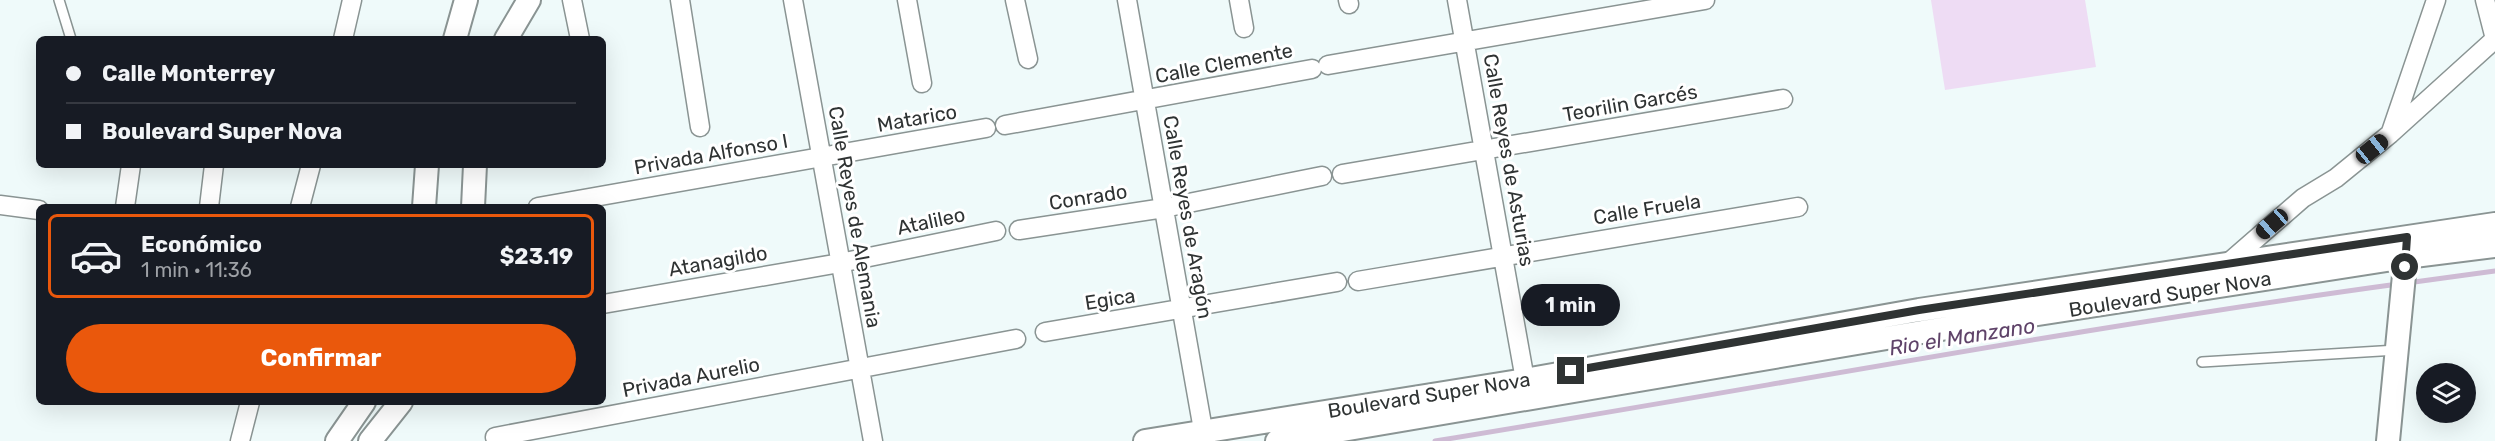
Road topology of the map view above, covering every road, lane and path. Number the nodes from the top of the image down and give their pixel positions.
1 (59, 0) edge
2 (352, 0) edge
3 (466, 0) edge
4 (529, 0) edge
5 (572, 0) edge
6 (680, 0) edge
7 (793, 0) edge
8 (907, 0) edge
9 (1015, 0) edge
10 (1127, 0) edge
11 (1239, 0) edge
12 (1457, 0) edge
13 (1705, 0) edge
14 (2436, 0) edge
15 (2485, 0) edge
16 (1244, 28) dead end
17 (70, 36) edge
18 (344, 36) edge
19 (456, 36) edge
20 (508, 36) edge
21 (579, 36) edge
22 (2495, 39) edge
23 (1465, 43) junction
24 (1028, 59) dead end
25 (922, 83) dead end
26 (1783, 99) dead end
27 (1145, 101) junction
28 (1005, 125) dead end
29 (699, 127) dead end
30 (986, 128) dead end
31 (2390, 134) junction
32 (1484, 151) junction
33 (821, 158) junction
34 (131, 168) edge
35 (214, 168) edge
36 (310, 168) edge
37 (427, 168) edge
38 (475, 168) edge
39 (1342, 174) dead end
40 (1322, 176) dead end
41 (125, 204) edge
42 (209, 204) edge
43 (301, 204) edge
44 (424, 204) edge
45 (473, 204) edge
46 (555, 204) edge
47 (0, 205) edge
48 (1798, 207) dead end
49 (1164, 208) junction
50 (36, 210) edge
51 (2495, 224) edge
52 (1019, 230) dead end
53 (996, 231) dead end
54 (2495, 246) edge
55 (2406, 254) junction
56 (1503, 255) junction
57 (840, 263) junction
58 (2227, 264) junction
59 (1358, 281) dead end
60 (1337, 282) dead end
61 (606, 303) edge
62 (1182, 310) junction
63 (1045, 332) dead end
64 (1016, 339) dead end
65 (2397, 350) junction
66 (2202, 362) dead end
67 (860, 368) junction
68 (1527, 389) junction
69 (248, 405) edge
70 (362, 405) edge
71 (399, 405) edge
72 (1204, 436) edge
73 (495, 437) dead end
74 (240, 441) edge
75 (337, 441) edge
76 (370, 441) edge
77 (873, 441) edge
78 (1145, 441) edge
79 (1277, 441) edge
80 (2388, 441) edge

1 - 17 lane
2 - 18 street
3 - 19 street
4 - 20 street
5 - 21 street
6 - 29 street
7 - 33 street, Calle Reyes de Alemania
8 - 25 street
9 - 24 street
10 - 27 street, Calle Reyes de Aragón
11 - 16 street
12 - 23 street, Calle Reyes de Asturias
13 - 23 street, Calle Clemente
14 - 31 street
15 - 22 street
22 - 31 street
23 - 27 street, Calle Clemente
23 - 32 street, Calle Reyes de Asturias
26 - 32 street, Teorilin Garcés
27 - 28 street, Calle Clemente
27 - 49 street, Calle Reyes de Aragón
30 - 33 street, Matarico
31 - 58 street
32 - 39 street, Teorilin Garcés
32 - 56 street, Calle Reyes de Asturias
33 - 46 street, Privada Alfonso I
33 - 57 street, Calle Reyes de Alemania
34 - 41 street
35 - 42 street
36 - 43 street
37 - 44 street
38 - 45 street
40 - 49 street, Conrado
47 - 50 street
48 - 56 street, Calle Fruela
49 - 52 street, Conrado
49 - 62 street, Calle Reyes de Aragón
51 - 55 street, Boulevard Super Nova
53 - 57 street, Atalileo
54 - 55 street, Boulevard Super Nova
55 - 58 street, Boulevard Super Nova
55 - 65 street
55 - 68 street, Boulevard Super Nova
56 - 59 street, Calle Fruela
56 - 68 street, Calle Reyes de Asturias
57 - 61 street, Atanagildo
57 - 67 street, Calle Reyes de Alemania
58 - 68 street, Boulevard Super Nova
60 - 62 street, Egica
62 - 63 street, Egica
62 - 72 street, Calle Reyes de Aragón
64 - 67 street, Privada Aurelio
65 - 66 lane
65 - 80 street
67 - 73 street, Privada Aurelio
67 - 77 street, Calle Reyes de Alemania
68 - 72 street, Boulevard Super Nova
68 - 79 street, Boulevard Super Nova
69 - 74 street
70 - 75 street
71 - 76 street
72 - 78 street, Boulevard Super Nova

